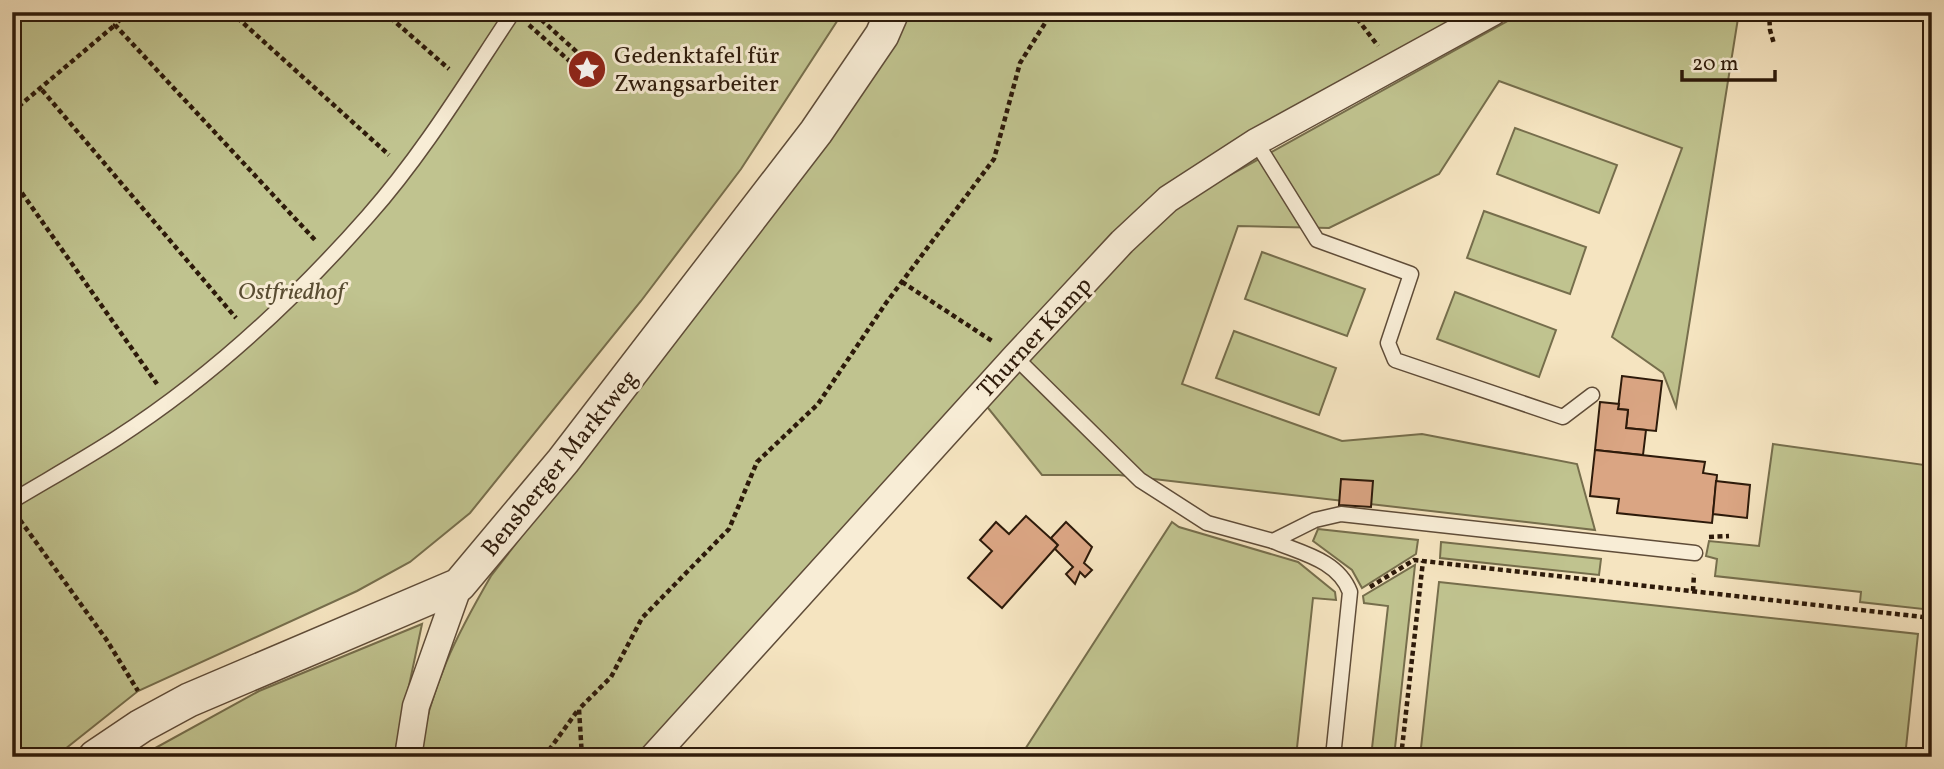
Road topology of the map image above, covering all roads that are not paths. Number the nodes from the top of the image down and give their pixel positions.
1 (892, 12) edge
2 (1493, 12) edge
3 (518, 17) edge
4 (1256, 142) junction
5 (1015, 357) junction
6 (1592, 395) dead end
7 (12, 501) edge
8 (1273, 541) junction
9 (1695, 553) dead end
10 (459, 585) junction
11 (95, 757) edge
12 (408, 757) edge
13 (653, 757) edge
14 (1333, 757) edge

1 - 10 street, Bensberger Marktweg
2 - 4 street, Thurner Kamp
3 - 7 lane
4 - 5 street, Thurner Kamp
4 - 6 lane
5 - 8 lane
5 - 13 street, Thurner Kamp
8 - 9 lane
8 - 14 lane
10 - 11 street, Bensberger Marktweg
10 - 12 street

